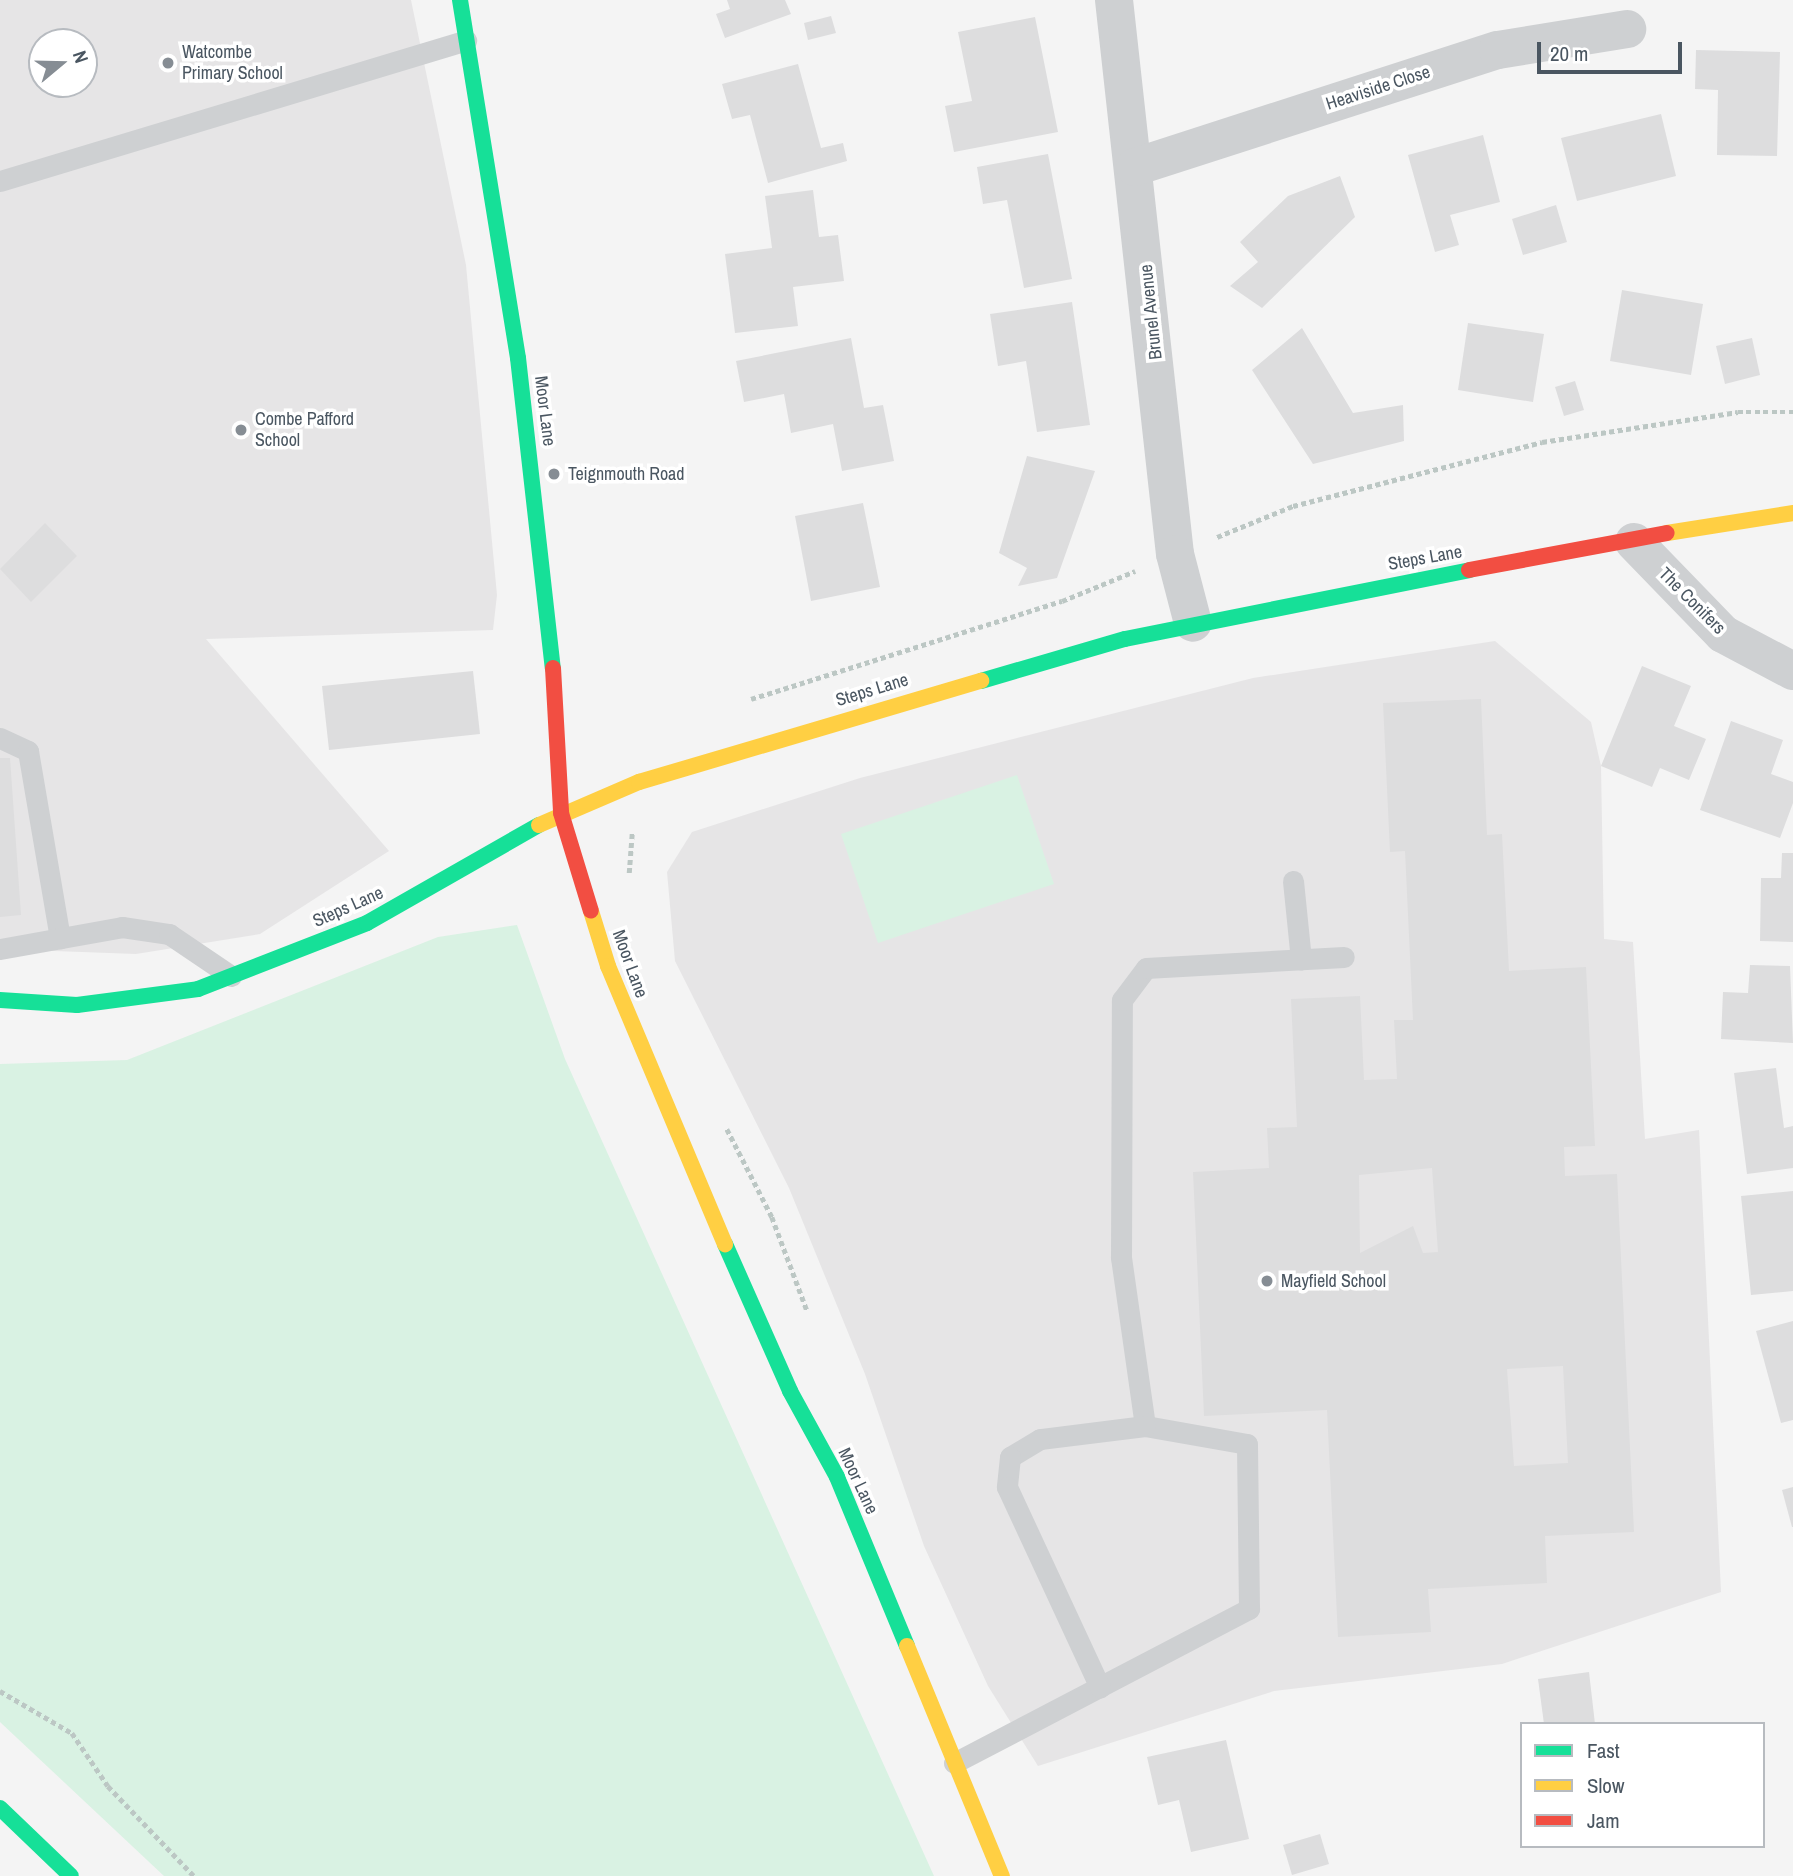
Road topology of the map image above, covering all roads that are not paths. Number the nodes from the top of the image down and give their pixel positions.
1 (460, 0) edge
2 (1114, 0) edge
3 (1627, 29) dead end
4 (466, 40) junction
5 (1135, 167) junction
6 (0, 181) edge
7 (1793, 513) edge
8 (1634, 542) junction
9 (1193, 623) junction
10 (1793, 671) edge
11 (0, 738) edge
12 (561, 813) junction
13 (1293, 881) dead end
14 (60, 938) junction
15 (0, 949) edge
16 (1345, 957) dead end
17 (1301, 960) junction
18 (231, 976) junction
19 (0, 1000) edge
20 (1145, 1426) junction
21 (1100, 1687) junction
22 (954, 1763) junction
23 (0, 1808) edge
24 (71, 1876) edge
25 (1002, 1876) edge

1 - 4 street, Moor Lane
2 - 5 street, Brunel Avenue
3 - 5 street, Heaviside Close
4 - 6 lane
4 - 12 street, Moor Lane
5 - 9 street, Brunel Avenue
7 - 8 street, Steps Lane
8 - 9 street, Steps Lane
8 - 10 street, The Conifers
9 - 12 street, Steps Lane
11 - 14 lane
12 - 18 street, Steps Lane
12 - 22 street, Moor Lane
13 - 17 lane
14 - 15 lane
14 - 18 lane
16 - 17 lane
17 - 20 lane
18 - 19 street, Steps Lane
20 - 21 lane
20 - 21 lane
21 - 22 lane
22 - 25 street, Moor Lane
23 - 24 street

